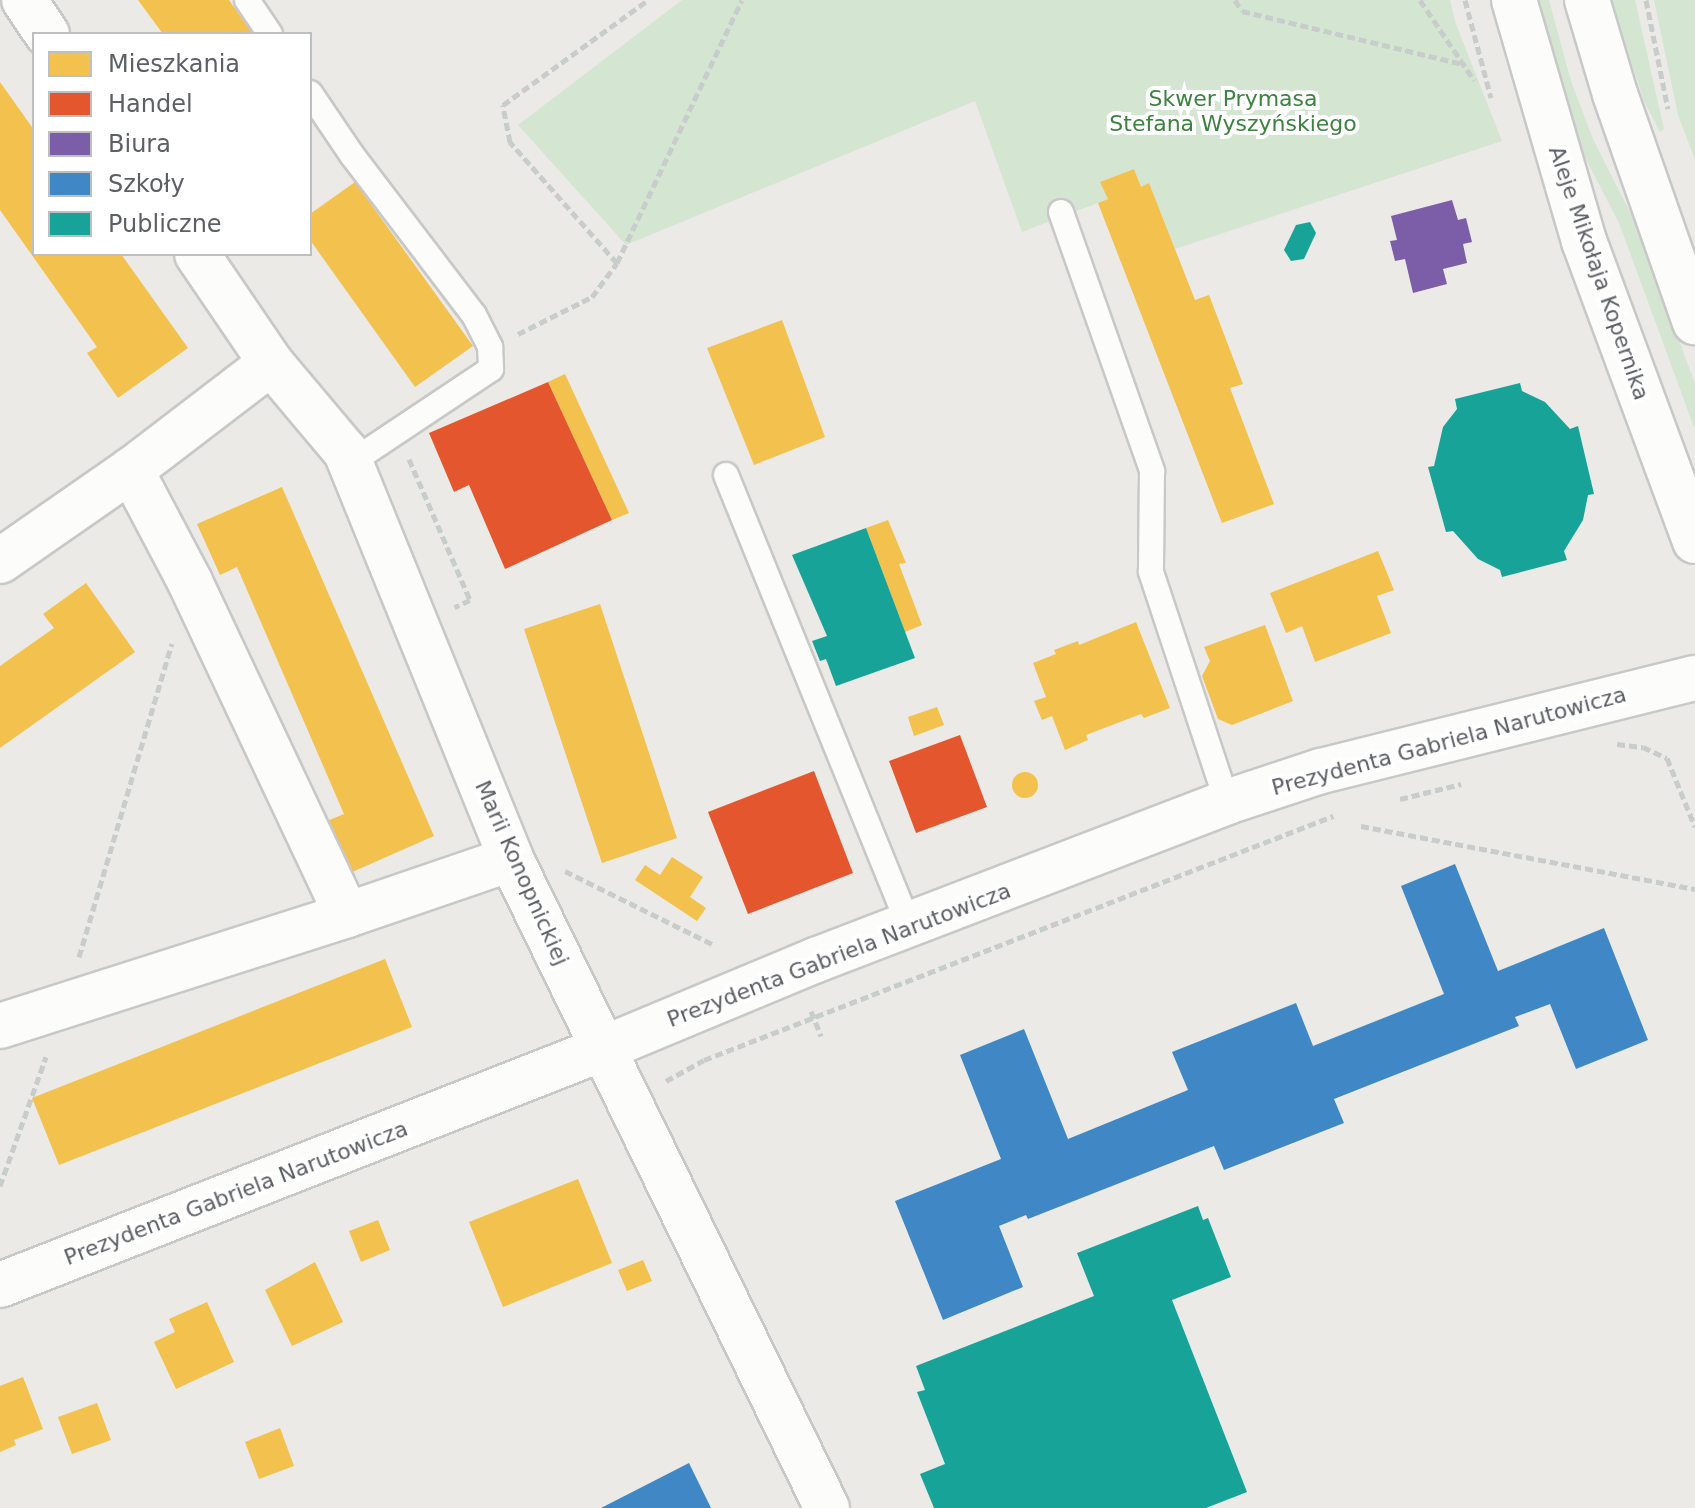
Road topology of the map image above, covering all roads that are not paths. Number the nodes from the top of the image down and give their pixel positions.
1 (24, 0) edge
2 (247, 0) edge
3 (1514, 0) edge
4 (1587, 0) edge
5 (46, 32) edge
6 (269, 32) edge
7 (312, 96) edge
8 (1061, 212) dead end
9 (198, 256) edge
10 (1695, 322) edge
11 (271, 363) junction
12 (350, 463) junction
13 (131, 470) junction
14 (726, 475) dead end
15 (1695, 541) edge
16 (0, 561) edge
17 (1695, 678) edge
18 (1227, 802) junction
19 (511, 859) junction
20 (347, 915) junction
21 (908, 924) junction
22 (0, 1026) edge
23 (602, 1049) junction
24 (0, 1285) edge
25 (827, 1508) edge

1 - 5 street
2 - 6 lane
3 - 15 street, Aleje Mikołaja Kopernika
4 - 10 street
7 - 12 lane
8 - 18 lane
9 - 11 street, Marii Konopnickiej
11 - 12 street, Marii Konopnickiej
11 - 13 street
12 - 19 street, Marii Konopnickiej
13 - 16 street
13 - 20 street
14 - 21 lane
17 - 18 street, Prezydenta Gabriela Narutowicza
18 - 21 street, Prezydenta Gabriela Narutowicza
19 - 20 street
19 - 23 street, Marii Konopnickiej
20 - 22 street
21 - 23 street, Prezydenta Gabriela Narutowicza
23 - 24 street, Prezydenta Gabriela Narutowicza
23 - 25 street, Marii Konopnickiej

